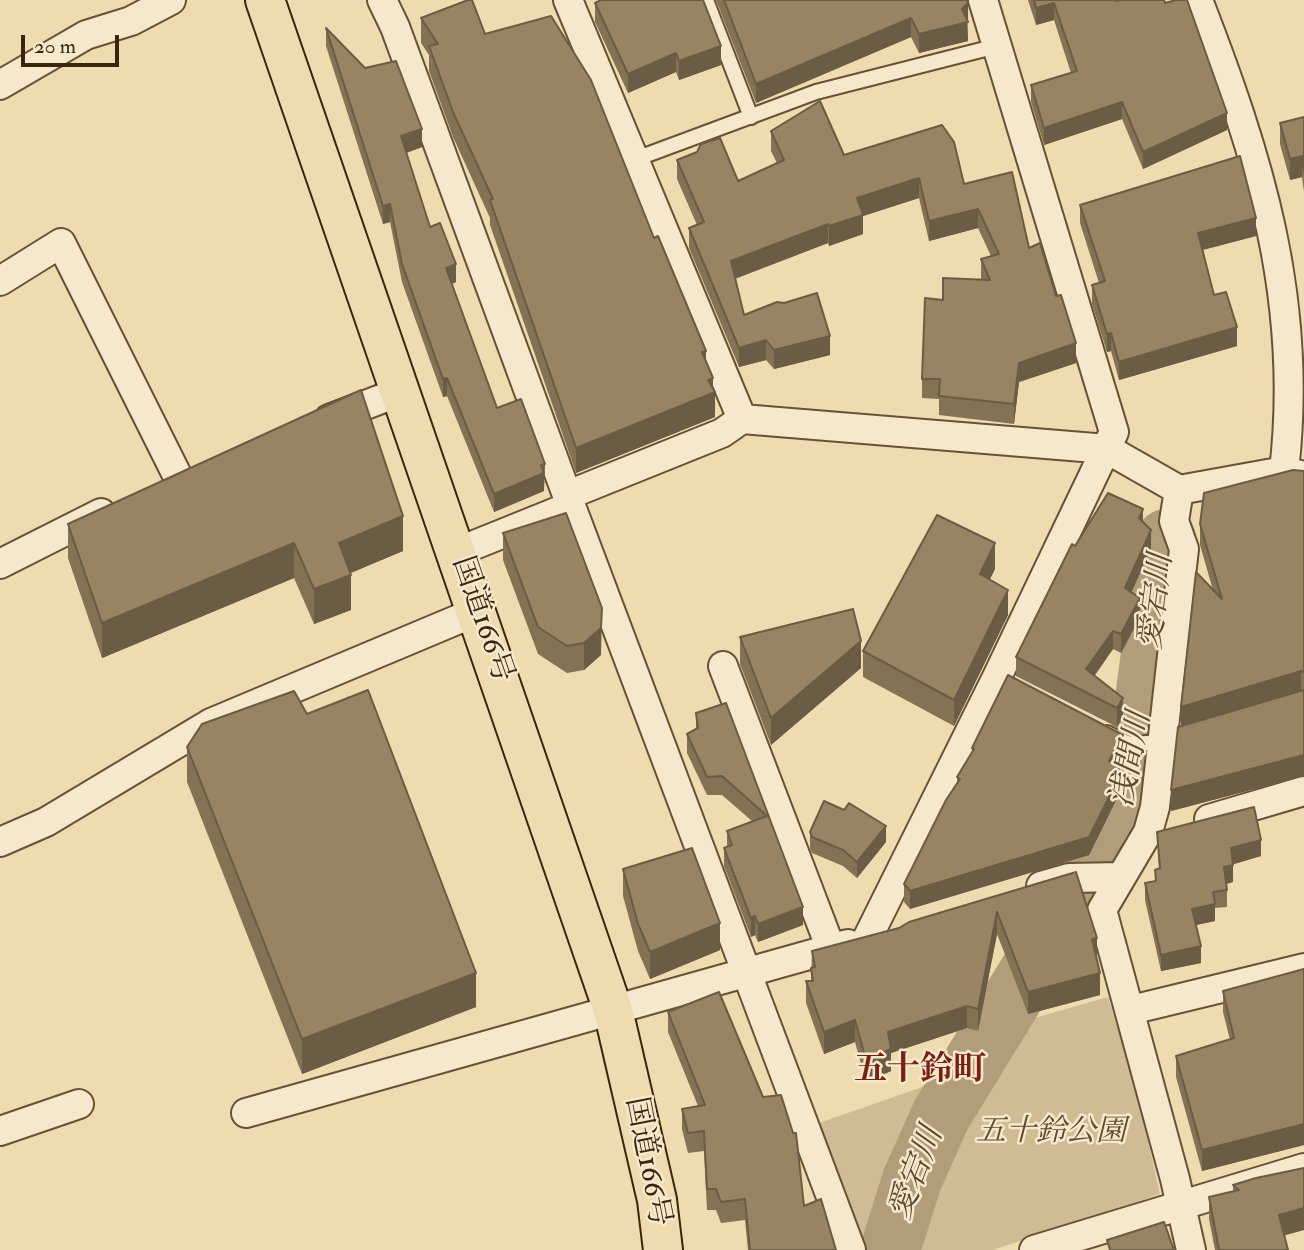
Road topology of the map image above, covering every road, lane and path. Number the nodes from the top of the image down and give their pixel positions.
1 (171, 0) edge
2 (265, 0) edge
3 (382, 0) edge
4 (568, 0) edge
5 (706, 0) edge
6 (983, 0) edge
7 (1198, 0) edge
8 (997, 46) junction
9 (0, 85) edge
10 (751, 117) junction
11 (633, 160) junction
12 (0, 281) edge
13 (402, 391) junction
14 (742, 419) junction
15 (302, 429) edge
16 (1107, 449) junction
17 (1294, 474) edge
18 (1179, 490) junction
19 (570, 501) junction
20 (457, 552) junction
21 (0, 564) edge
22 (478, 611) junction
23 (723, 666) dead end
24 (1093, 725) edge
25 (1164, 742) junction
26 (1304, 791) edge
27 (1170, 828) junction
28 (0, 842) edge
29 (1120, 877) junction
30 (1018, 893) edge
31 (905, 928) edge
32 (867, 939) junction
33 (831, 949) junction
34 (1304, 968) edge
35 (745, 972) junction
36 (613, 1010) junction
37 (1131, 1010) junction
38 (79, 1104) dead end
39 (246, 1113) dead end
40 (0, 1130) edge
41 (1304, 1168) edge
42 (1180, 1204) junction
43 (663, 1250) edge
44 (851, 1250) edge
45 (1034, 1250) edge
46 (1191, 1250) edge

1 - 9 street
2 - 13 highway, 国道166号
3 - 19 street
4 - 11 street
5 - 10 lane
6 - 8 street
7 - 17 street
8 - 10 lane
8 - 16 street
10 - 11 lane
11 - 14 street
12 - 21 street
13 - 15 street
13 - 20 highway, 国道166号
14 - 16 street
14 - 19 street
16 - 18 street
16 - 32 street
17 - 18 street
18 - 25 street
19 - 20 street
19 - 35 street
20 - 22 highway, 国道166号
22 - 28 street
22 - 36 highway, 国道166号
23 - 33 street
24 - 25 lane
25 - 27 street
26 - 27 street
27 - 29 street
29 - 30 street
29 - 37 street
31 - 32 street
32 - 33 street
33 - 35 street
34 - 37 street
35 - 36 street
35 - 44 street
36 - 39 street
36 - 43 highway, 国道166号
37 - 42 street
38 - 40 street
41 - 42 street
42 - 45 street
42 - 46 street

